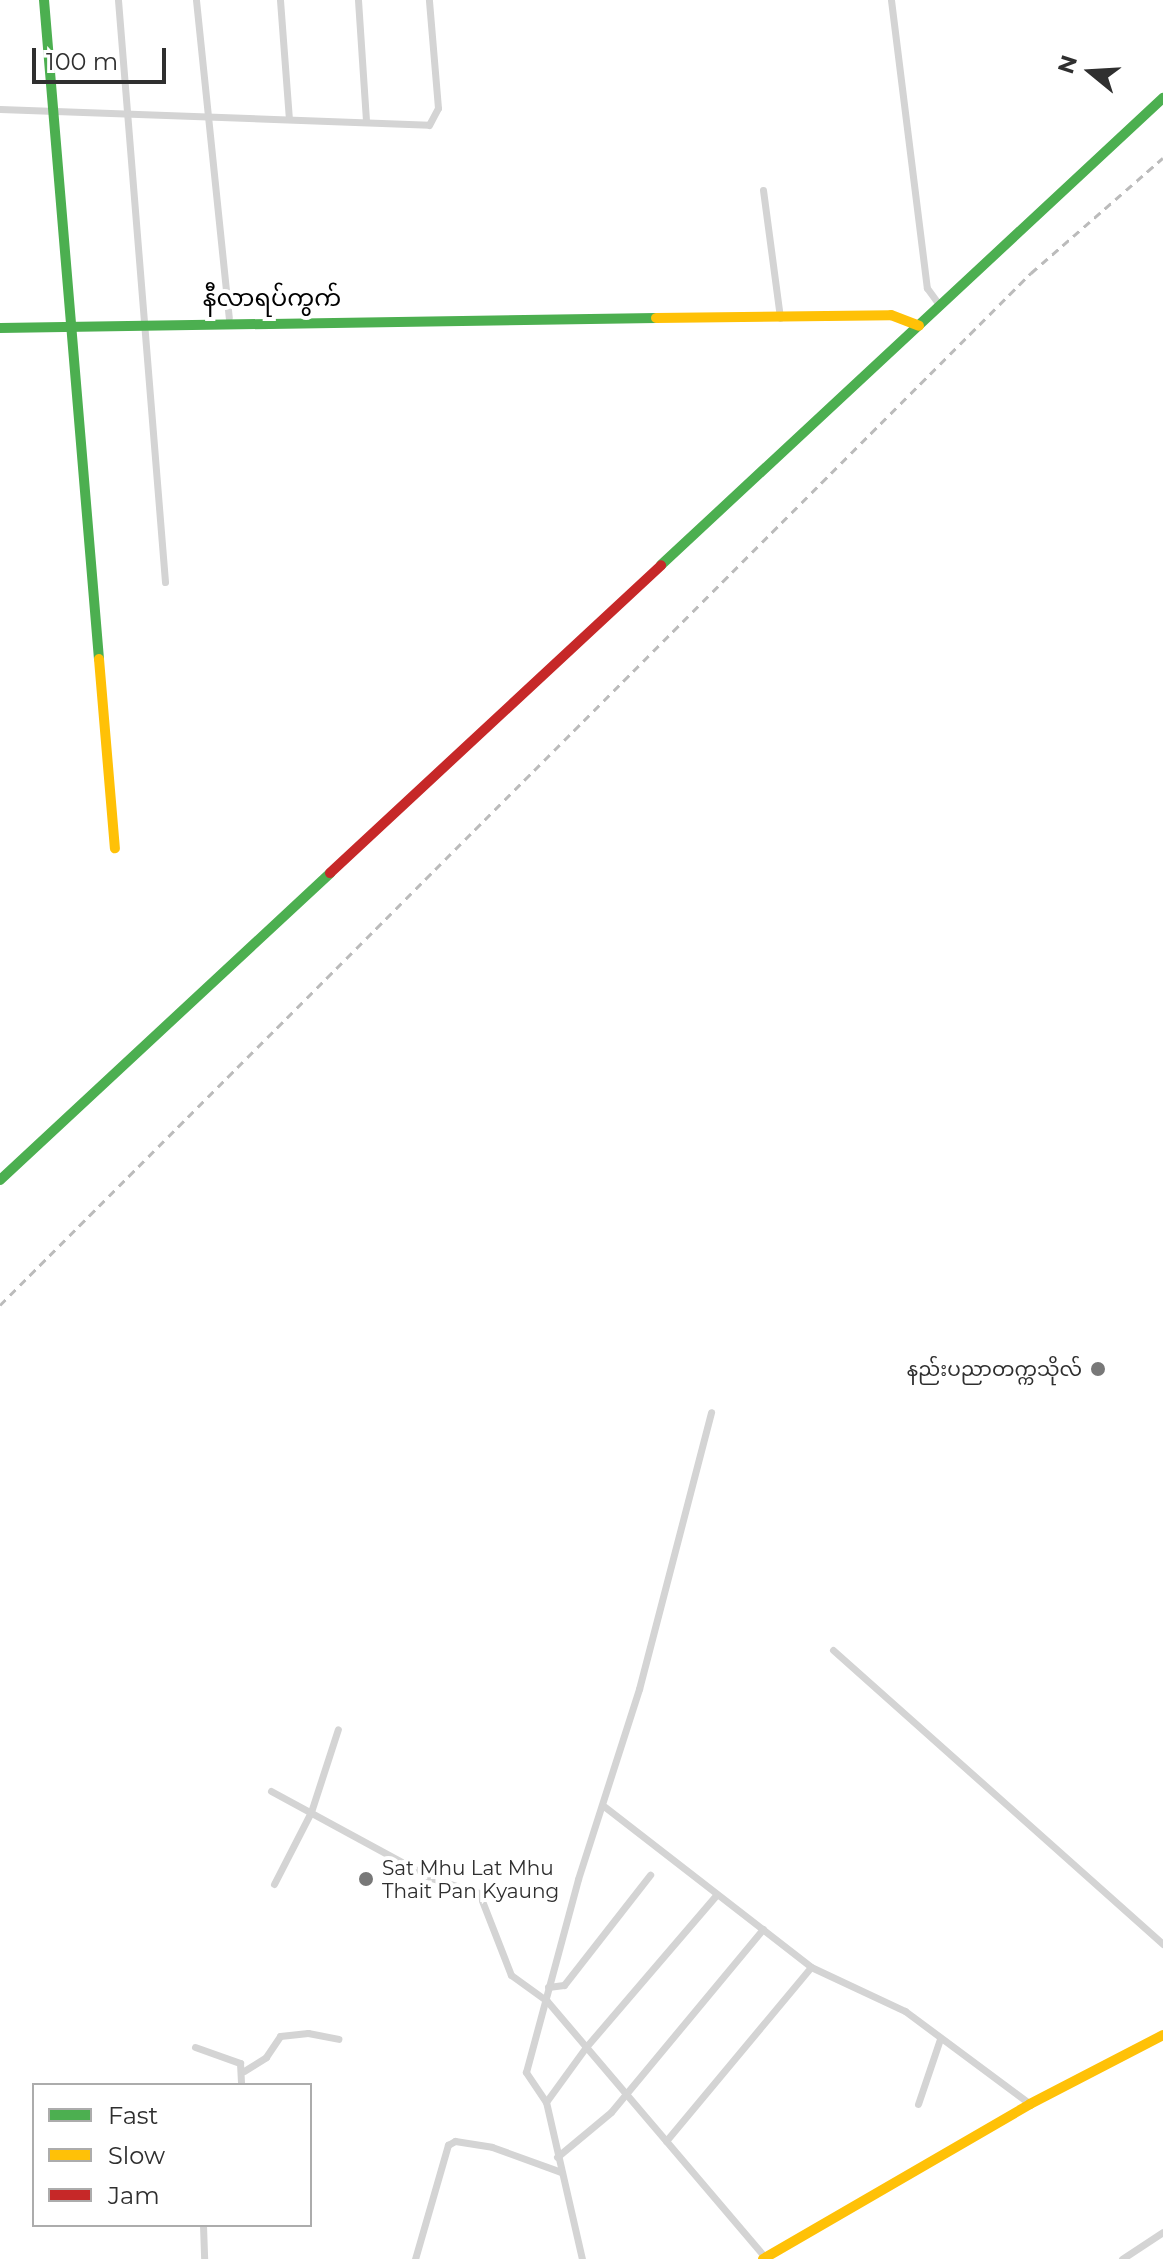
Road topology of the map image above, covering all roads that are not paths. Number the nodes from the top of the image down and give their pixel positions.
1 (44, 0) edge
2 (118, 0) edge
3 (196, 0) edge
4 (280, 0) edge
5 (358, 0) edge
6 (429, 0) edge
7 (891, 0) edge
8 (1163, 98) edge
9 (0, 109) edge
10 (55, 112) junction
11 (126, 115) junction
12 (289, 119) junction
13 (206, 120) junction
14 (366, 122) junction
15 (763, 190) dead end
16 (940, 306) junction
17 (229, 317) dead end
18 (780, 320) junction
19 (919, 326) junction
20 (144, 327) junction
21 (0, 328) edge
22 (73, 328) junction
23 (165, 582) dead end
24 (115, 848) dead end
25 (0, 1180) edge
26 (711, 1412) dead end
27 (833, 1650) dead end
28 (338, 1729) dead end
29 (271, 1791) dead end
30 (605, 1807) junction
31 (311, 1812) junction
32 (650, 1875) dead end
33 (274, 1884) dead end
34 (717, 1894) junction
35 (763, 1929) junction
36 (1163, 1944) edge
37 (811, 1967) junction
38 (548, 1987) junction
39 (547, 2001) junction
40 (1163, 2035) edge
41 (338, 2039) dead end
42 (940, 2039) junction
43 (195, 2047) dead end
44 (586, 2047) junction
45 (244, 2071) junction
46 (241, 2083) edge
47 (626, 2094) junction
48 (546, 2102) junction
49 (918, 2104) dead end
50 (1030, 2104) junction
51 (666, 2141) junction
52 (557, 2157) junction
53 (561, 2172) junction
54 (203, 2227) edge
55 (1163, 2232) edge
56 (764, 2258) edge
57 (204, 2259) edge
58 (415, 2259) edge
59 (582, 2259) edge
60 (1122, 2259) edge

1 - 10 main road
2 - 11 street
3 - 13 street
4 - 12 street
5 - 14 street
6 - 14 street
7 - 16 street
8 - 16 main road
9 - 10 street
10 - 11 street
10 - 22 main road
11 - 13 street
11 - 20 street
12 - 13 street
12 - 14 street
13 - 17 street
15 - 18 street
16 - 19 main road
18 - 19 main road
18 - 20 main road
19 - 25 main road
20 - 22 main road
20 - 23 street
21 - 22 main road
22 - 24 main road
26 - 30 street
27 - 36 street
28 - 31 street
29 - 31 street
30 - 34 street
30 - 38 street
31 - 33 street
31 - 39 street
32 - 38 street
34 - 35 street
34 - 44 street
35 - 37 street
35 - 47 street
37 - 42 street
37 - 51 street
38 - 39 street
39 - 44 street
39 - 48 street
40 - 50 main road
41 - 45 street
42 - 49 street
42 - 50 street
43 - 45 street
44 - 47 street
44 - 48 street
45 - 46 street
47 - 51 street
47 - 52 street
48 - 52 street
50 - 56 main road
51 - 56 street
52 - 53 street
53 - 58 street
53 - 59 street
54 - 57 street
55 - 60 street

